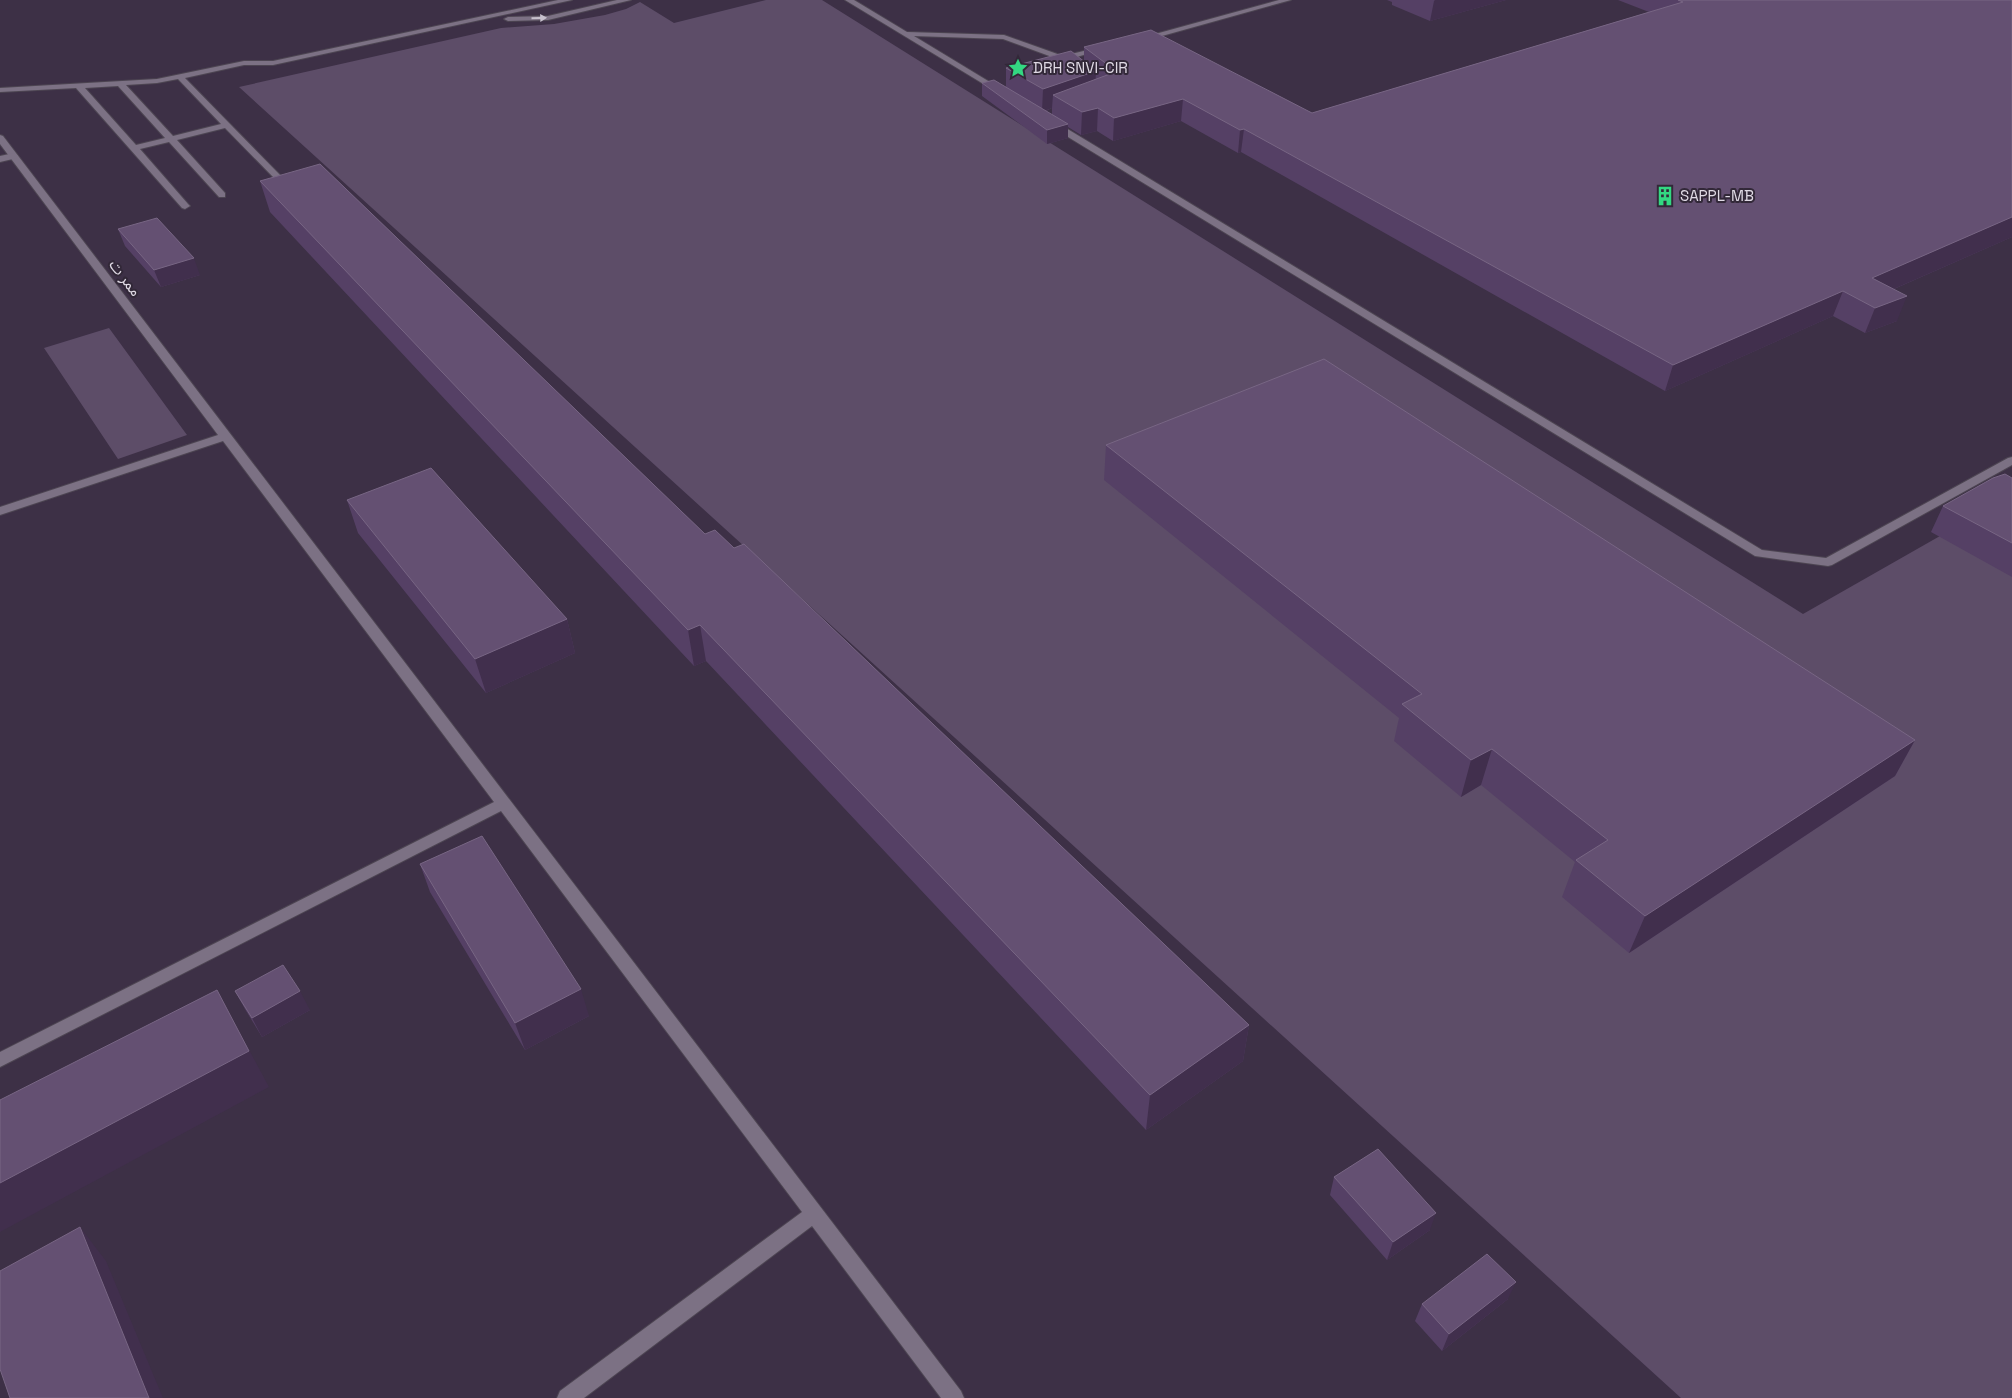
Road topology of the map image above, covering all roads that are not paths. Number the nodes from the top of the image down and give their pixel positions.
1 (568, 0) edge
2 (626, 0) edge
3 (849, 0) edge
4 (1287, 0) edge
5 (472, 20) junction
6 (906, 34) junction
7 (1128, 42) edge
8 (1110, 47) edge
9 (180, 76) junction
10 (120, 83) junction
11 (79, 86) junction
12 (0, 90) edge
13 (1007, 96) edge
14 (1041, 117) edge
15 (227, 125) junction
16 (0, 138) edge
17 (171, 139) junction
18 (134, 148) junction
19 (14, 156) junction
20 (0, 159) edge
21 (277, 176) edge
22 (222, 195) dead end
23 (185, 206) dead end
24 (226, 436) junction
25 (2012, 460) edge
26 (0, 511) edge
27 (504, 803) junction
28 (0, 1060) edge
29 (814, 1214) junction
30 (567, 1398) edge
31 (954, 1398) edge

1 - 5 street
5 -> 2 street
3 - 6 street
4 - 7 street
5 - 9 street
6 - 8 street
6 - 13 street
9 - 10 street
9 - 15 street
10 - 11 street
10 - 17 street
11 - 12 street
11 - 18 street
14 - 25 street
15 - 17 street
15 - 21 street
16 - 19 street, ممر ت
17 - 18 street
17 - 22 street
18 - 23 street
19 - 20 street
19 - 24 street, ممر ت
24 - 26 lane
24 - 27 street, ممر ت
27 - 28 street
27 - 29 street, ممر ت
29 - 30 street
29 - 31 street, ممر ت

